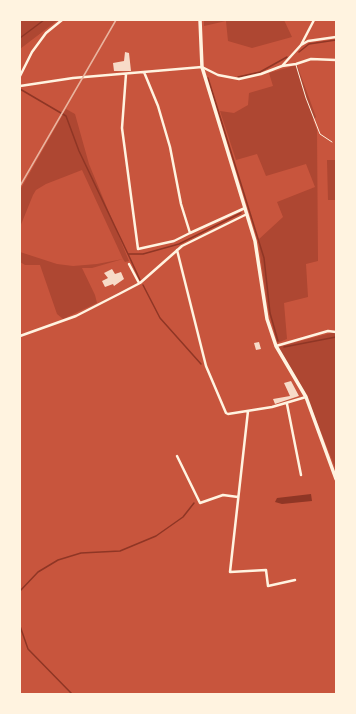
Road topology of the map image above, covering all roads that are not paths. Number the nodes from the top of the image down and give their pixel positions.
1 (62, 20) edge
2 (200, 20) edge
3 (314, 20) edge
4 (336, 37) edge
5 (301, 45) junction
6 (336, 60) edge
7 (296, 64) junction
8 (282, 66) junction
9 (202, 68) junction
10 (144, 72) junction
11 (126, 74) junction
12 (20, 76) edge
13 (20, 86) edge
14 (332, 142) dead end
15 (246, 208) junction
16 (248, 214) junction
17 (190, 233) junction
18 (177, 250) junction
19 (129, 264) dead end
20 (140, 283) junction
21 (336, 332) edge
22 (20, 336) edge
23 (276, 346) junction
24 (306, 397) junction
25 (287, 404) junction
26 (248, 411) junction
27 (177, 456) dead end
28 (301, 475) dead end
29 (336, 479) edge
30 (238, 497) junction
31 (295, 580) dead end

1 - 12 street
2 - 9 main road
3 - 5 street
4 - 5 street
5 - 8 street
6 - 7 street
7 - 8 street
7 - 14 lane
8 - 9 street
9 - 10 street
9 - 15 main road
10 - 11 street
10 - 17 street
11 - 13 street
11 - 17 street
15 - 16 main road
15 - 17 street
16 - 18 street
16 - 23 main road
18 - 20 street
18 - 26 street
19 - 20 street
20 - 22 street
21 - 23 street
23 - 24 main road
24 - 25 street
24 - 29 main road
25 - 26 street
25 - 28 street
26 - 30 street
27 - 30 street
30 - 31 street

